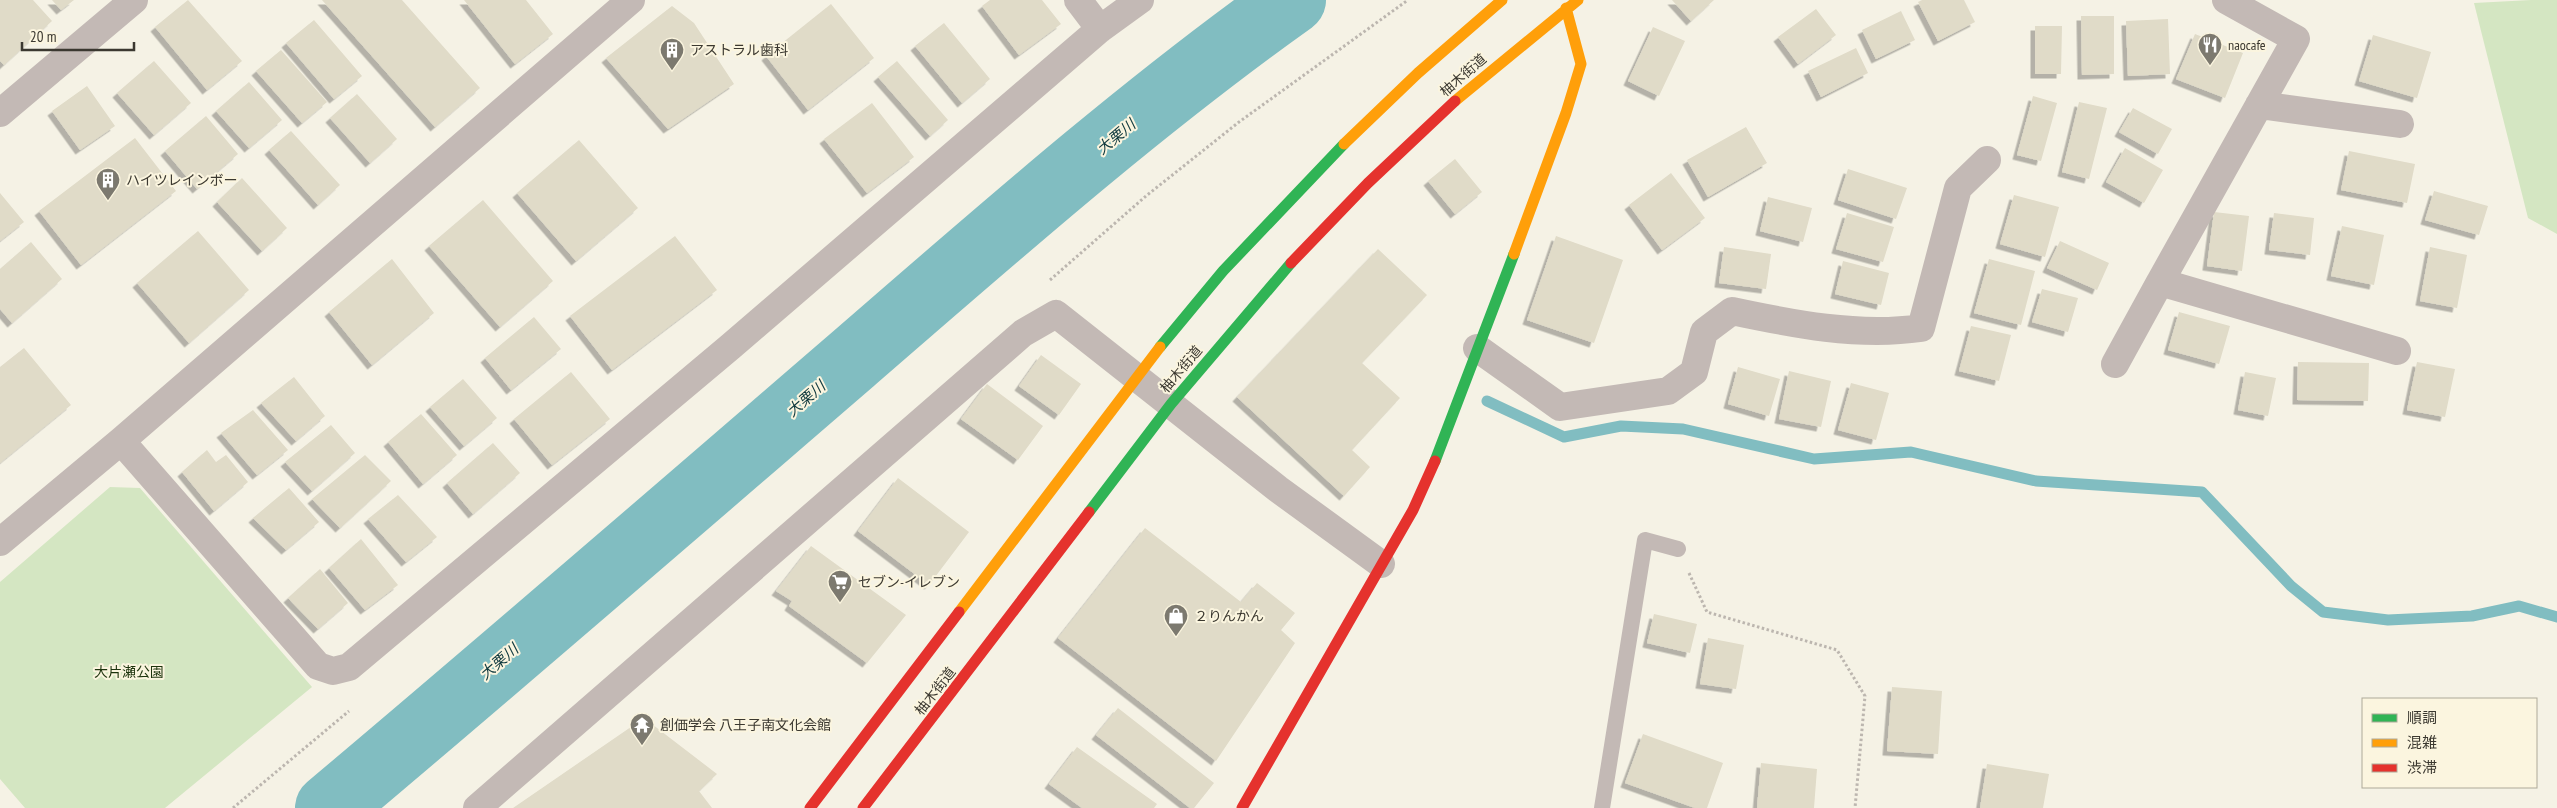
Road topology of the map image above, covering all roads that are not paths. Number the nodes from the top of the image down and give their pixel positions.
1 (134, 0) edge
2 (631, 0) edge
3 (1078, 0) edge
4 (1140, 0) edge
5 (1502, 0) edge
6 (1578, 0) edge
7 (2226, 0) edge
8 (1566, 8) junction
9 (1100, 30) junction
10 (2259, 104) junction
11 (0, 113) edge
12 (2400, 124) dead end
13 (1987, 160) dead end
14 (2160, 282) junction
15 (1477, 348) junction
16 (2397, 351) dead end
17 (2114, 364) dead end
18 (1138, 377) junction
19 (1171, 404) junction
20 (121, 441) junction
21 (0, 542) edge
22 (1678, 550) road end
23 (1381, 564) junction
24 (477, 808) edge
25 (810, 808) edge
26 (864, 808) edge
27 (1242, 808) edge
28 (1602, 808) edge

1 - 11 street
2 - 20 street
3 - 9 street
4 - 9 street
5 - 18 main road, 柚木街道
6 - 8 main road, 柚木街道
7 - 10 street
8 - 15 main road
8 - 19 main road, 柚木街道
9 - 20 street
10 - 12 street
10 - 14 street
13 - 15 street
14 - 16 street
14 - 17 street
15 - 23 main road
18 - 19 street
18 - 24 street
18 - 25 main road, 柚木街道
19 - 23 street
19 - 26 main road, 柚木街道
20 - 21 street
22 - 28 lane
23 - 27 main road

